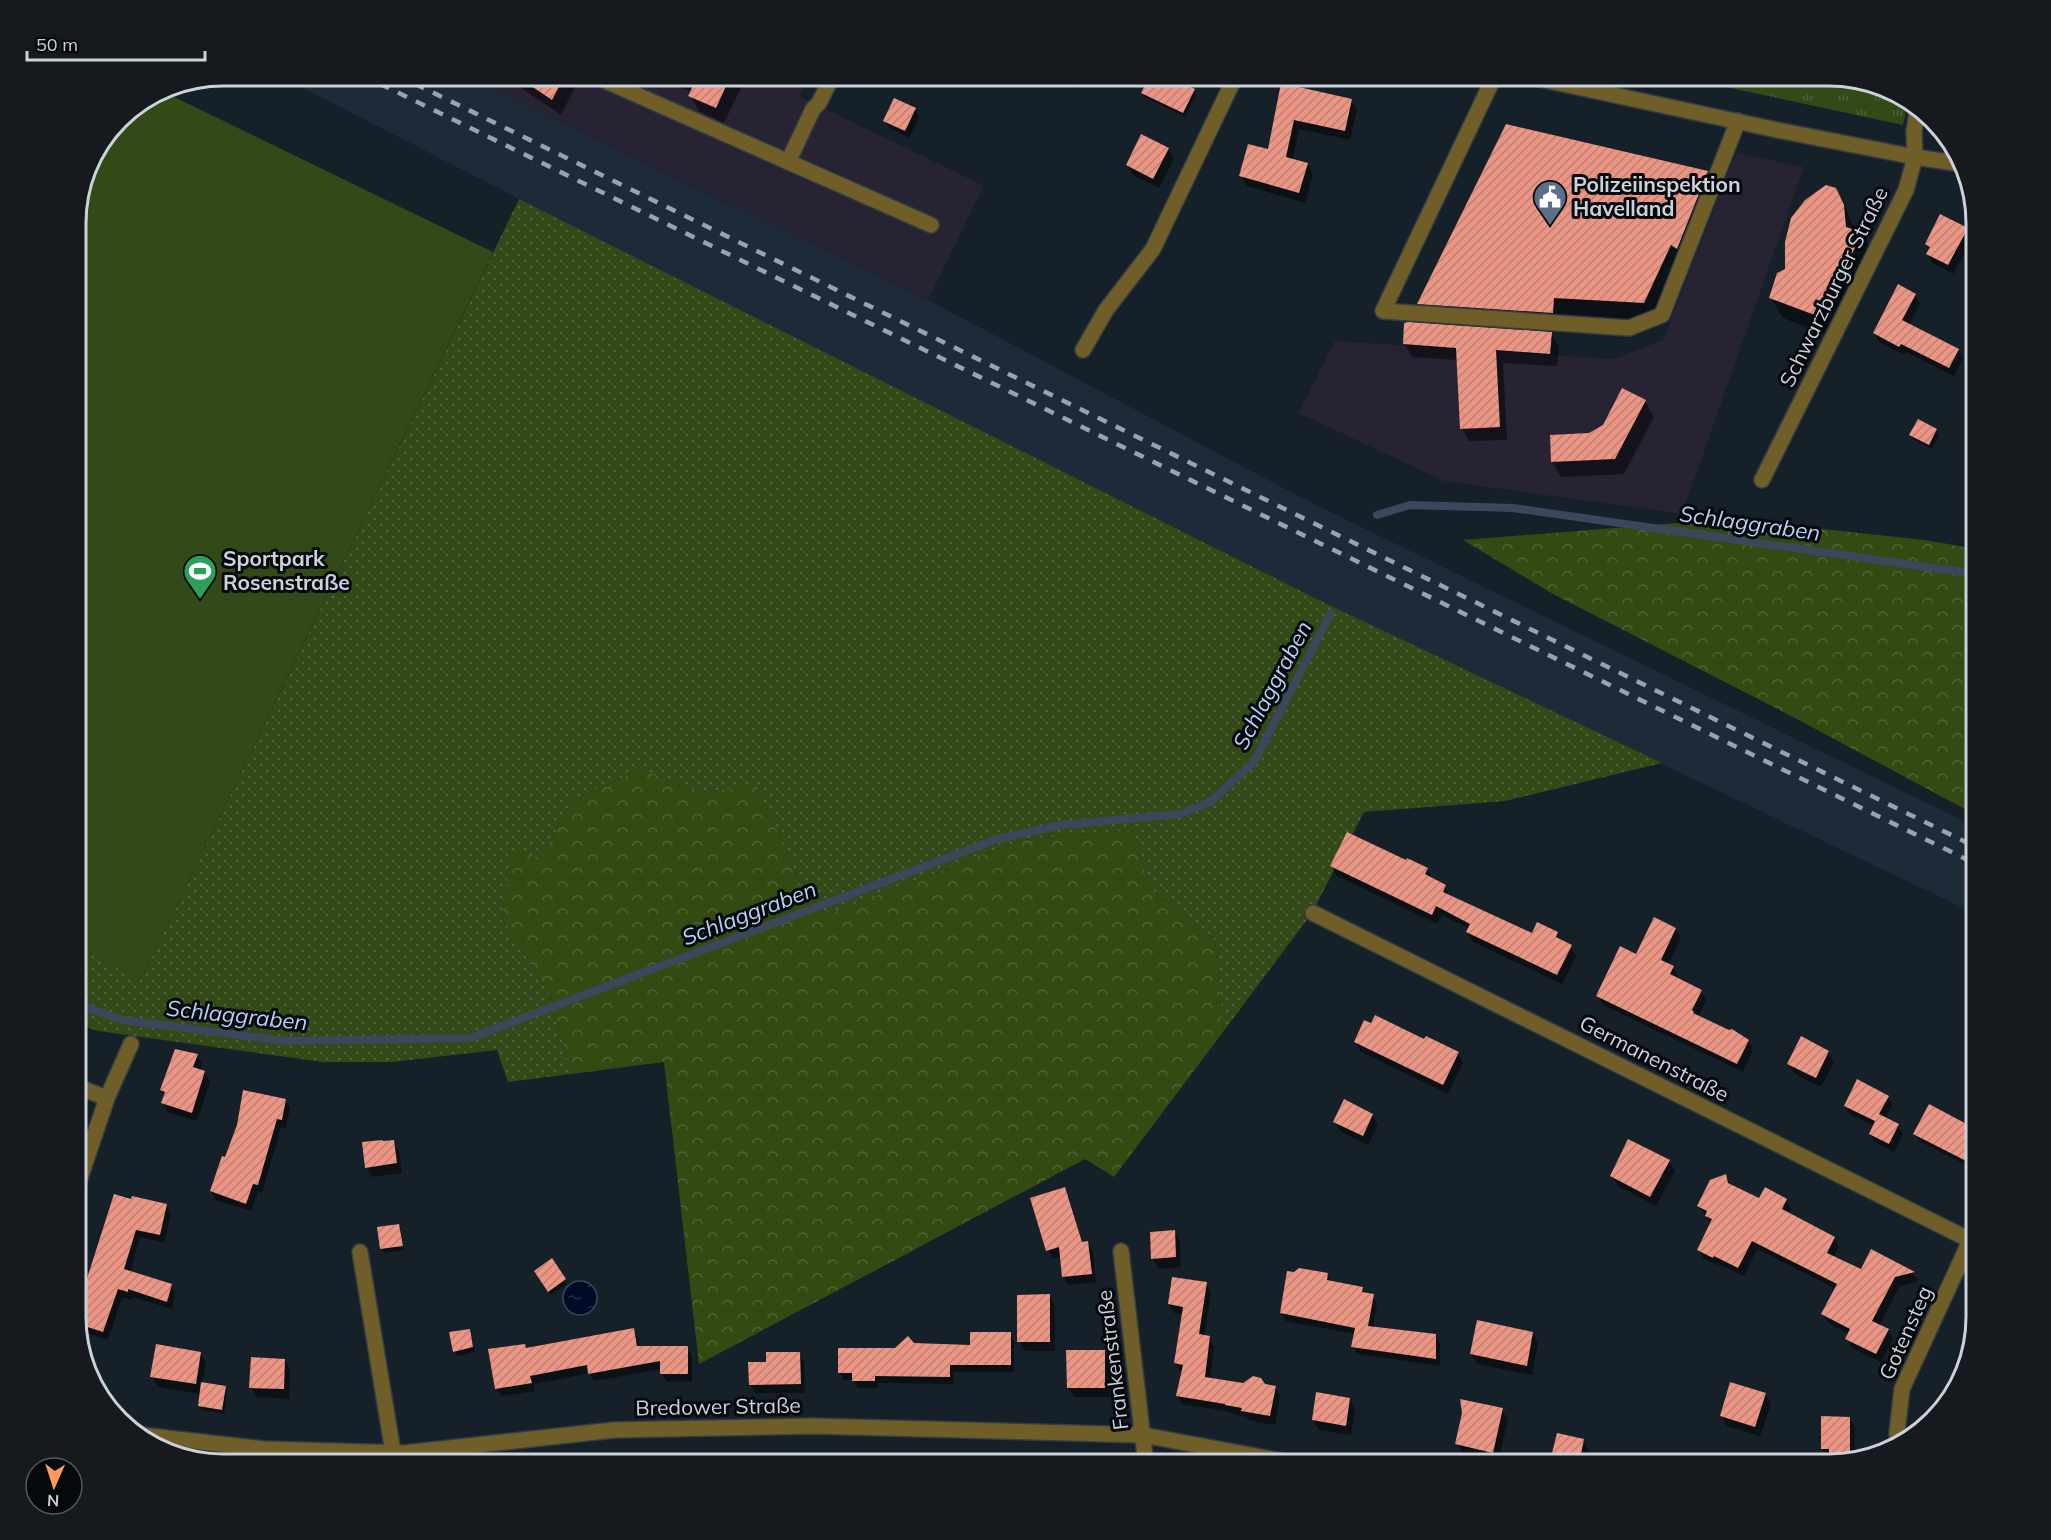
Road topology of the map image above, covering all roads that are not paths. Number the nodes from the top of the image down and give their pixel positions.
1 (617, 86) edge
2 (828, 86) edge
3 (1231, 86) edge
4 (1491, 86) edge
5 (1572, 86) edge
6 (1916, 118) edge
7 (1738, 122) junction
8 (1915, 158) junction
9 (788, 162) junction
10 (1951, 163) edge
11 (931, 225) dead end
12 (1083, 350) dead end
13 (1762, 480) dead end
14 (1313, 913) dead end
15 (131, 1044) dead end
16 (86, 1090) edge
17 (107, 1098) junction
18 (86, 1160) edge
19 (1966, 1239) edge
20 (1121, 1251) dead end
21 (360, 1252) dead end
22 (1966, 1256) edge
23 (1143, 1435) junction
24 (1897, 1435) edge
25 (155, 1437) edge
26 (351, 1454) edge
27 (402, 1454) edge
28 (426, 1454) edge
29 (1145, 1454) edge
30 (1244, 1454) edge

1 - 9 street
2 - 9 street
3 - 12 street
4 - 7 street
5 - 7 street
6 - 8 street, Schwarzburger Straße
7 - 8 street
8 - 10 street
8 - 13 street, Schwarzburger Straße
9 - 11 street
14 - 19 street, Germanenstraße
15 - 17 street
16 - 17 street
17 - 18 street
20 - 23 street, Frankenstraße
21 - 27 street
22 - 24 street, Gotensteg
23 - 28 street, Bredower Straße
23 - 29 street, Frankenstraße
23 - 30 street, Bredower Straße
25 - 26 street, Bredower Straße

